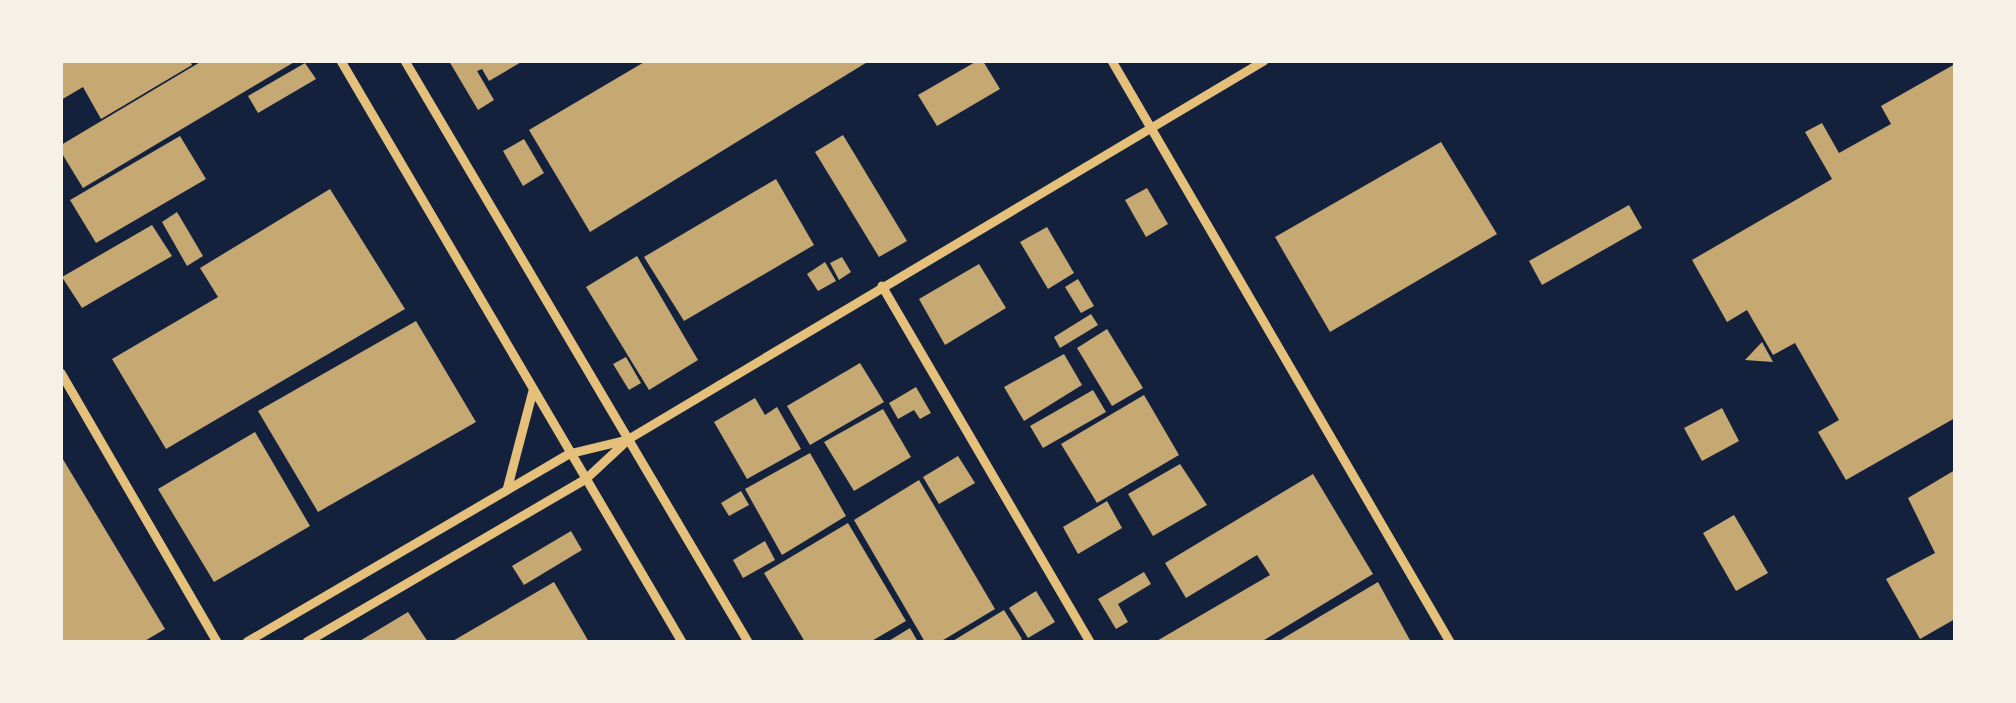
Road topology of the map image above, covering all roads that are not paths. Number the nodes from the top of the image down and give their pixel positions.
1 (341, 61) edge
2 (405, 61) edge
3 (1112, 61) edge
4 (1264, 61) edge
5 (1152, 128) junction
6 (882, 286) junction
7 (61, 373) edge
8 (533, 391) junction
9 (629, 439) junction
10 (569, 454) junction
11 (586, 479) junction
12 (507, 490) junction
13 (217, 642) edge
14 (247, 642) edge
15 (307, 642) edge
16 (682, 642) edge
17 (748, 642) edge
18 (1090, 642) edge
19 (1450, 642) edge

1 - 8 street
2 - 9 street
3 - 5 street
4 - 5 street
5 - 6 street
5 - 19 street
6 - 9 street
6 - 18 street
7 - 13 street
8 - 10 street
8 - 12 street
9 - 10 street
9 - 11 street
9 - 17 street
10 - 11 street
10 - 12 street
11 - 15 street
11 - 16 street
12 - 14 street

